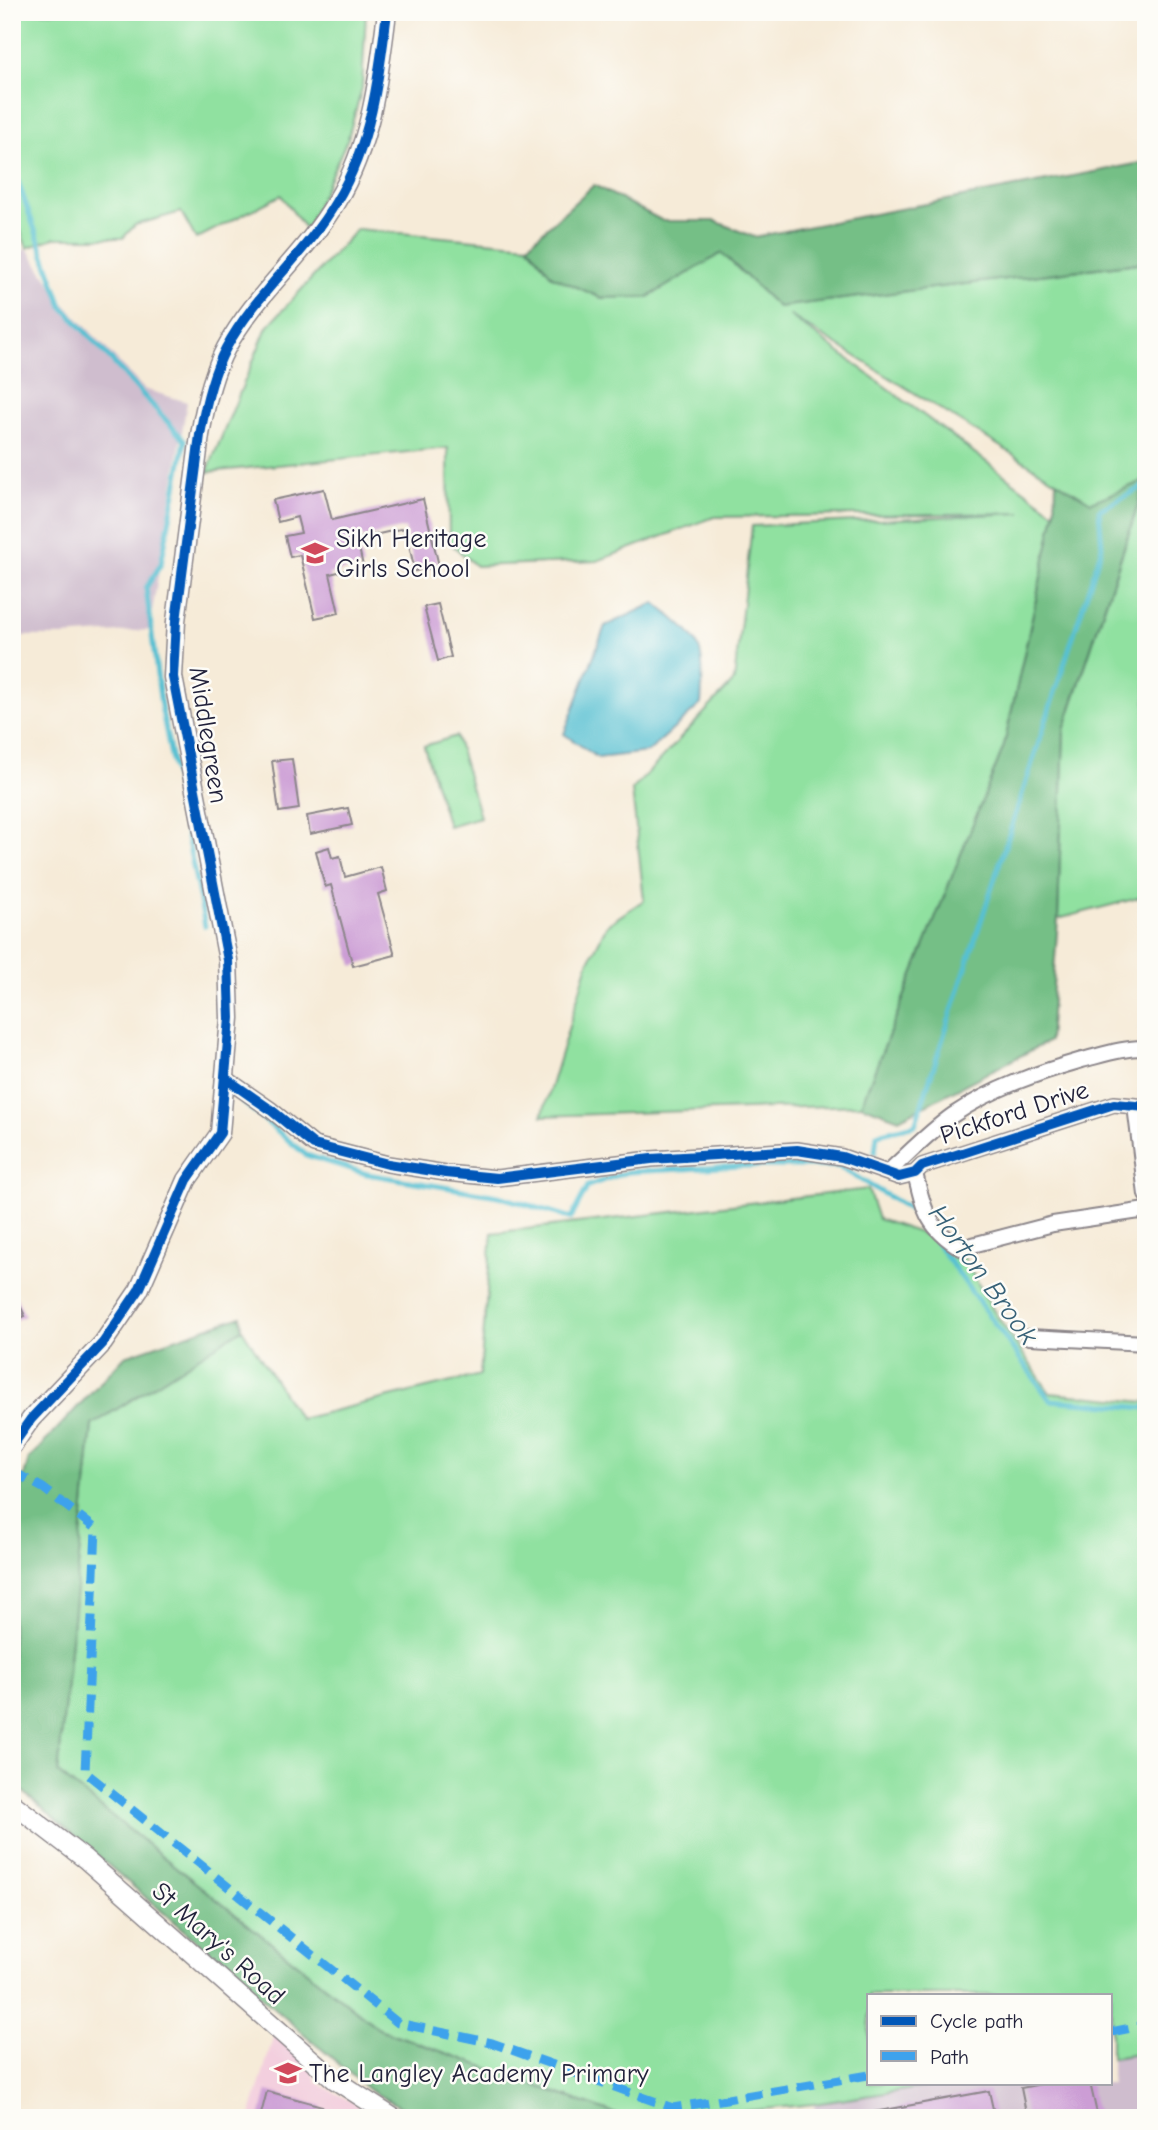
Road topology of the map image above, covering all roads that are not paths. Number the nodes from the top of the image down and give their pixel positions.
1 (387, 12) edge
2 (1146, 1048) edge
3 (225, 1079) junction
4 (1140, 1107) edge
5 (915, 1173) junction
6 (893, 1174) junction
7 (1146, 1195) edge
8 (1146, 1210) edge
9 (1029, 1337) dead end
10 (1146, 1343) edge
11 (12, 1446) edge
12 (12, 1802) edge
13 (394, 2118) edge

1 - 3 street, Middlegreen
2 - 6 street
3 - 6 street
3 - 11 street, Middlegreen
4 - 5 street, Pickford Drive
4 - 7 street
5 - 6 street, Pickford Drive
5 - 8 street
9 - 10 street
12 - 13 street, St Mary's Road

